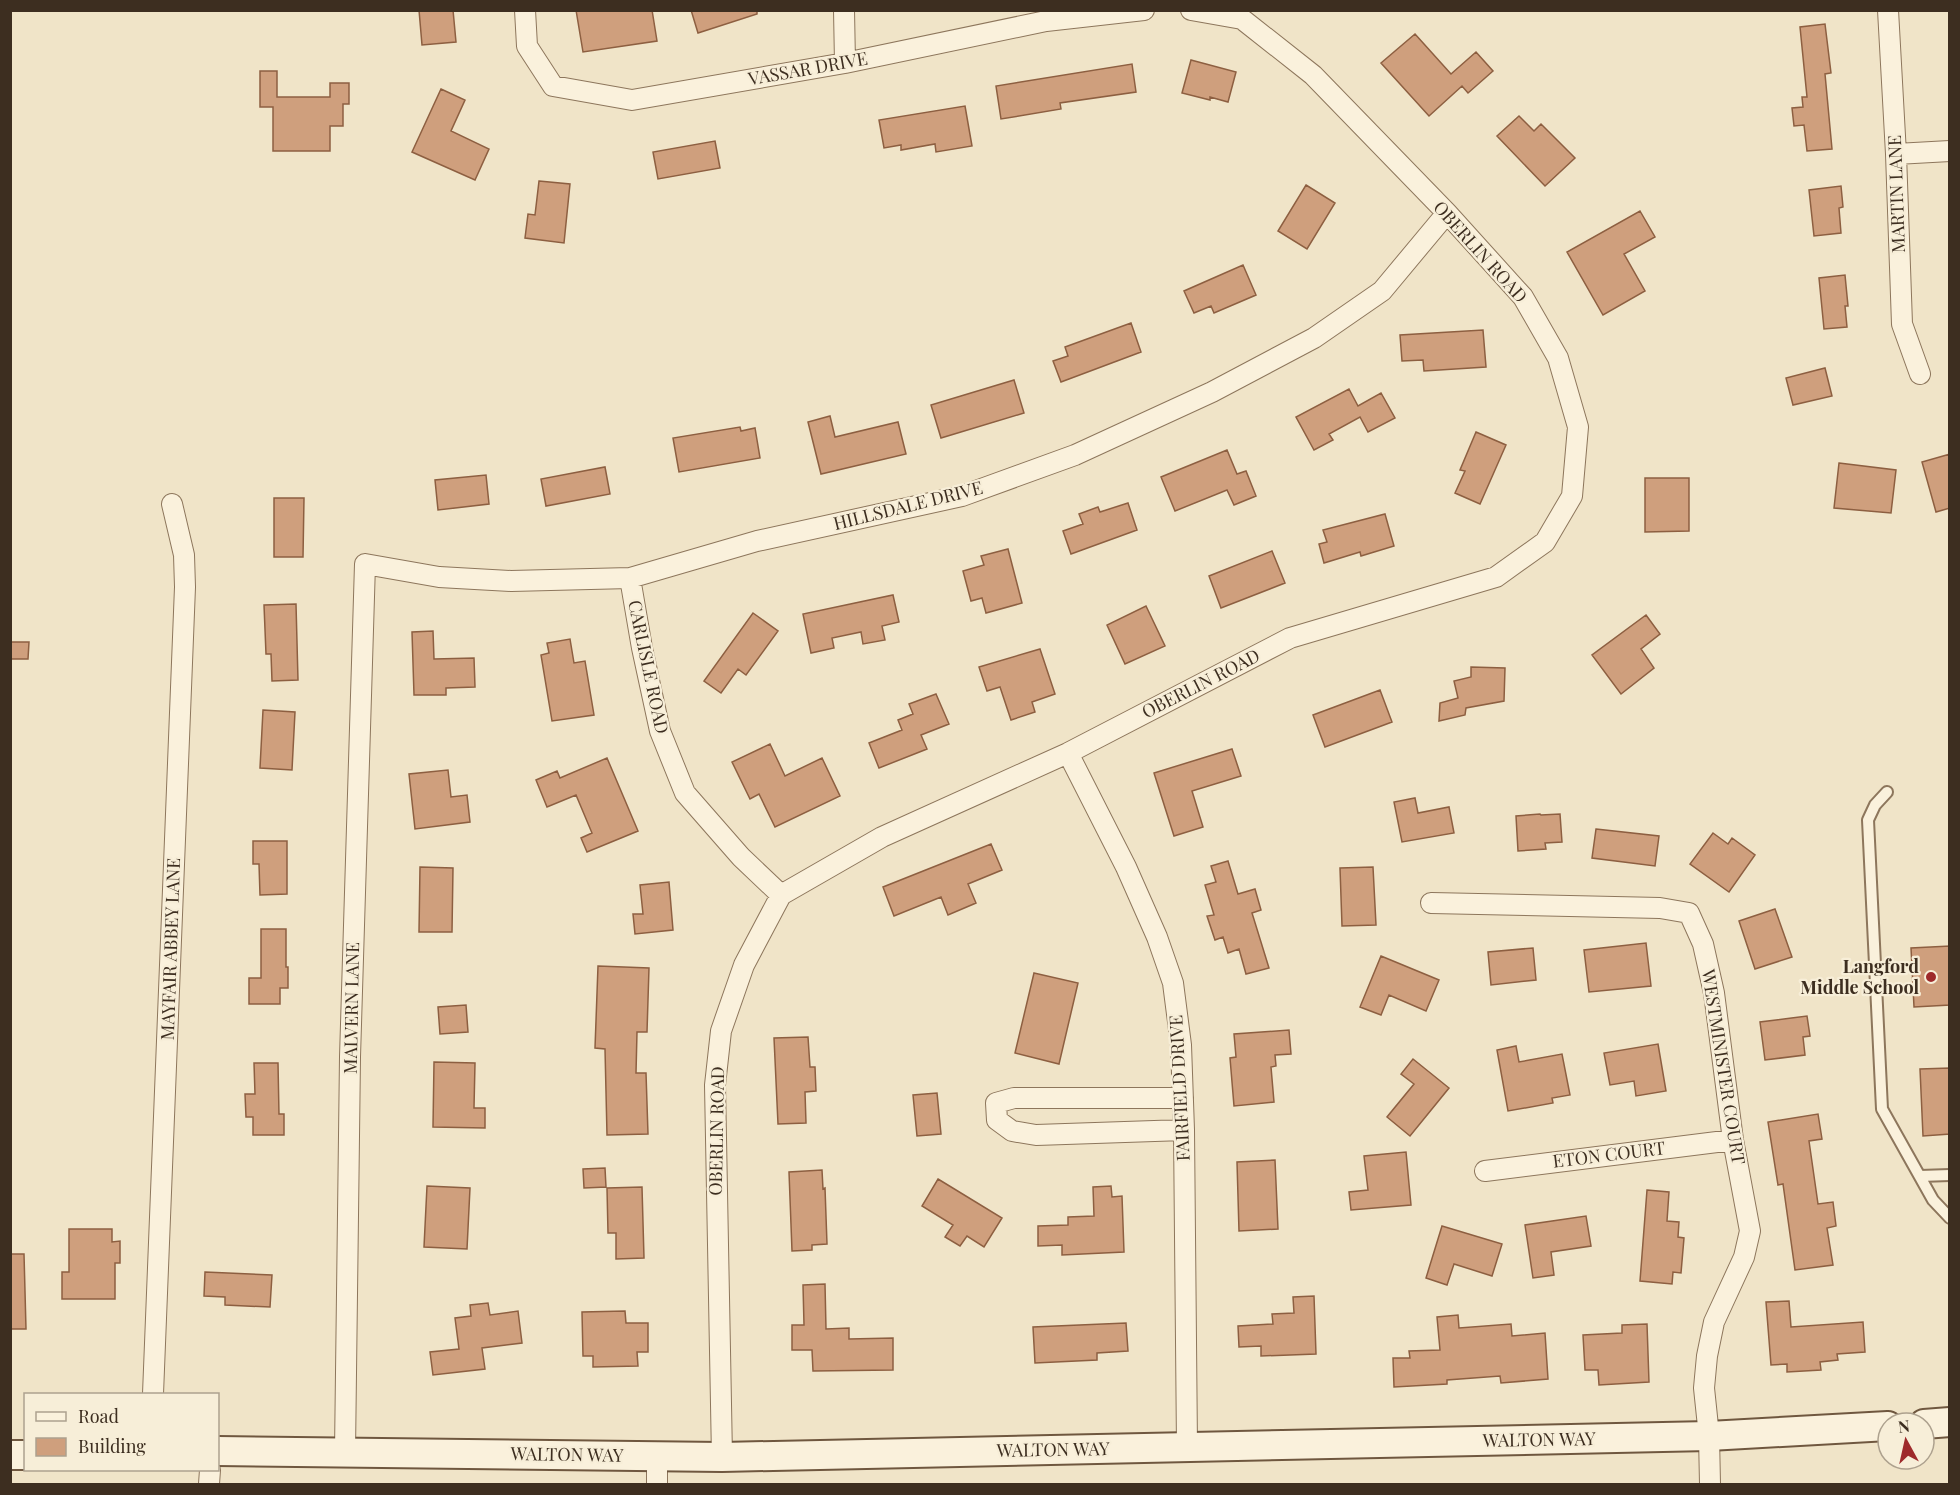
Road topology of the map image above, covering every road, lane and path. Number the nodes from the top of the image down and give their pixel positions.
1 (525, 10) edge
2 (844, 10) edge
3 (1144, 10) edge
4 (1191, 10) edge
5 (1888, 10) edge
6 (1239, 15) edge
7 (845, 63) junction
8 (1950, 151) edge
9 (1896, 154) junction
10 (1447, 213) junction
11 (1920, 374) dead end
12 (172, 504) dead end
13 (365, 564) joint
14 (630, 578) junction
15 (1068, 753) junction
16 (1887, 792) dead end
17 (781, 895) junction
18 (1431, 903) dead end
19 (1183, 1098) junction
20 (1184, 1130) junction
21 (1732, 1140) junction
22 (1485, 1171) dead end
23 (1950, 1175) edge
24 (1920, 1176) junction
25 (1950, 1218) edge
26 (153, 1393) edge
27 (1876, 1427) edge
28 (1709, 1436) junction
29 (1187, 1447) junction
30 (219, 1451) edge
31 (345, 1452) junction
32 (657, 1456) junction
33 (722, 1457) junction
34 (657, 1485) edge
35 (1710, 1485) edge

1 - 7 street, VASSAR DRIVE
2 - 7 street
3 - 7 street, VASSAR DRIVE
4 - 6 street
5 - 9 street, MARTIN LANE
6 - 10 street, OBERLIN ROAD
8 - 9 street
9 - 11 street, MARTIN LANE
10 - 14 street, HILLSDALE DRIVE
10 - 15 street, OBERLIN ROAD
12 - 26 street, MAYFAIR ABBEY LANE
13 - 14 street, HILLSDALE DRIVE
13 - 31 street, MALVERN LANE
14 - 17 street, CARLISLE ROAD
15 - 17 street, OBERLIN ROAD
15 - 19 street, FAIRFIELD DRIVE
16 - 24 lane
17 - 33 street, OBERLIN ROAD
18 - 21 street, WESTMINISTER COURT
19 - 20 street, FAIRFIELD DRIVE
19 - 20 street
20 - 29 street, FAIRFIELD DRIVE
21 - 22 street, ETON COURT
21 - 28 street, WESTMINISTER COURT
23 - 24 lane
24 - 25 lane
27 - 28 main road, WALTON WAY
28 - 29 main road, WALTON WAY
28 - 35 street, WESTMINISTER COURT
29 - 33 main road, WALTON WAY
30 - 31 main road, WALTON WAY
31 - 32 main road, WALTON WAY
32 - 33 main road, WALTON WAY
32 - 34 street

